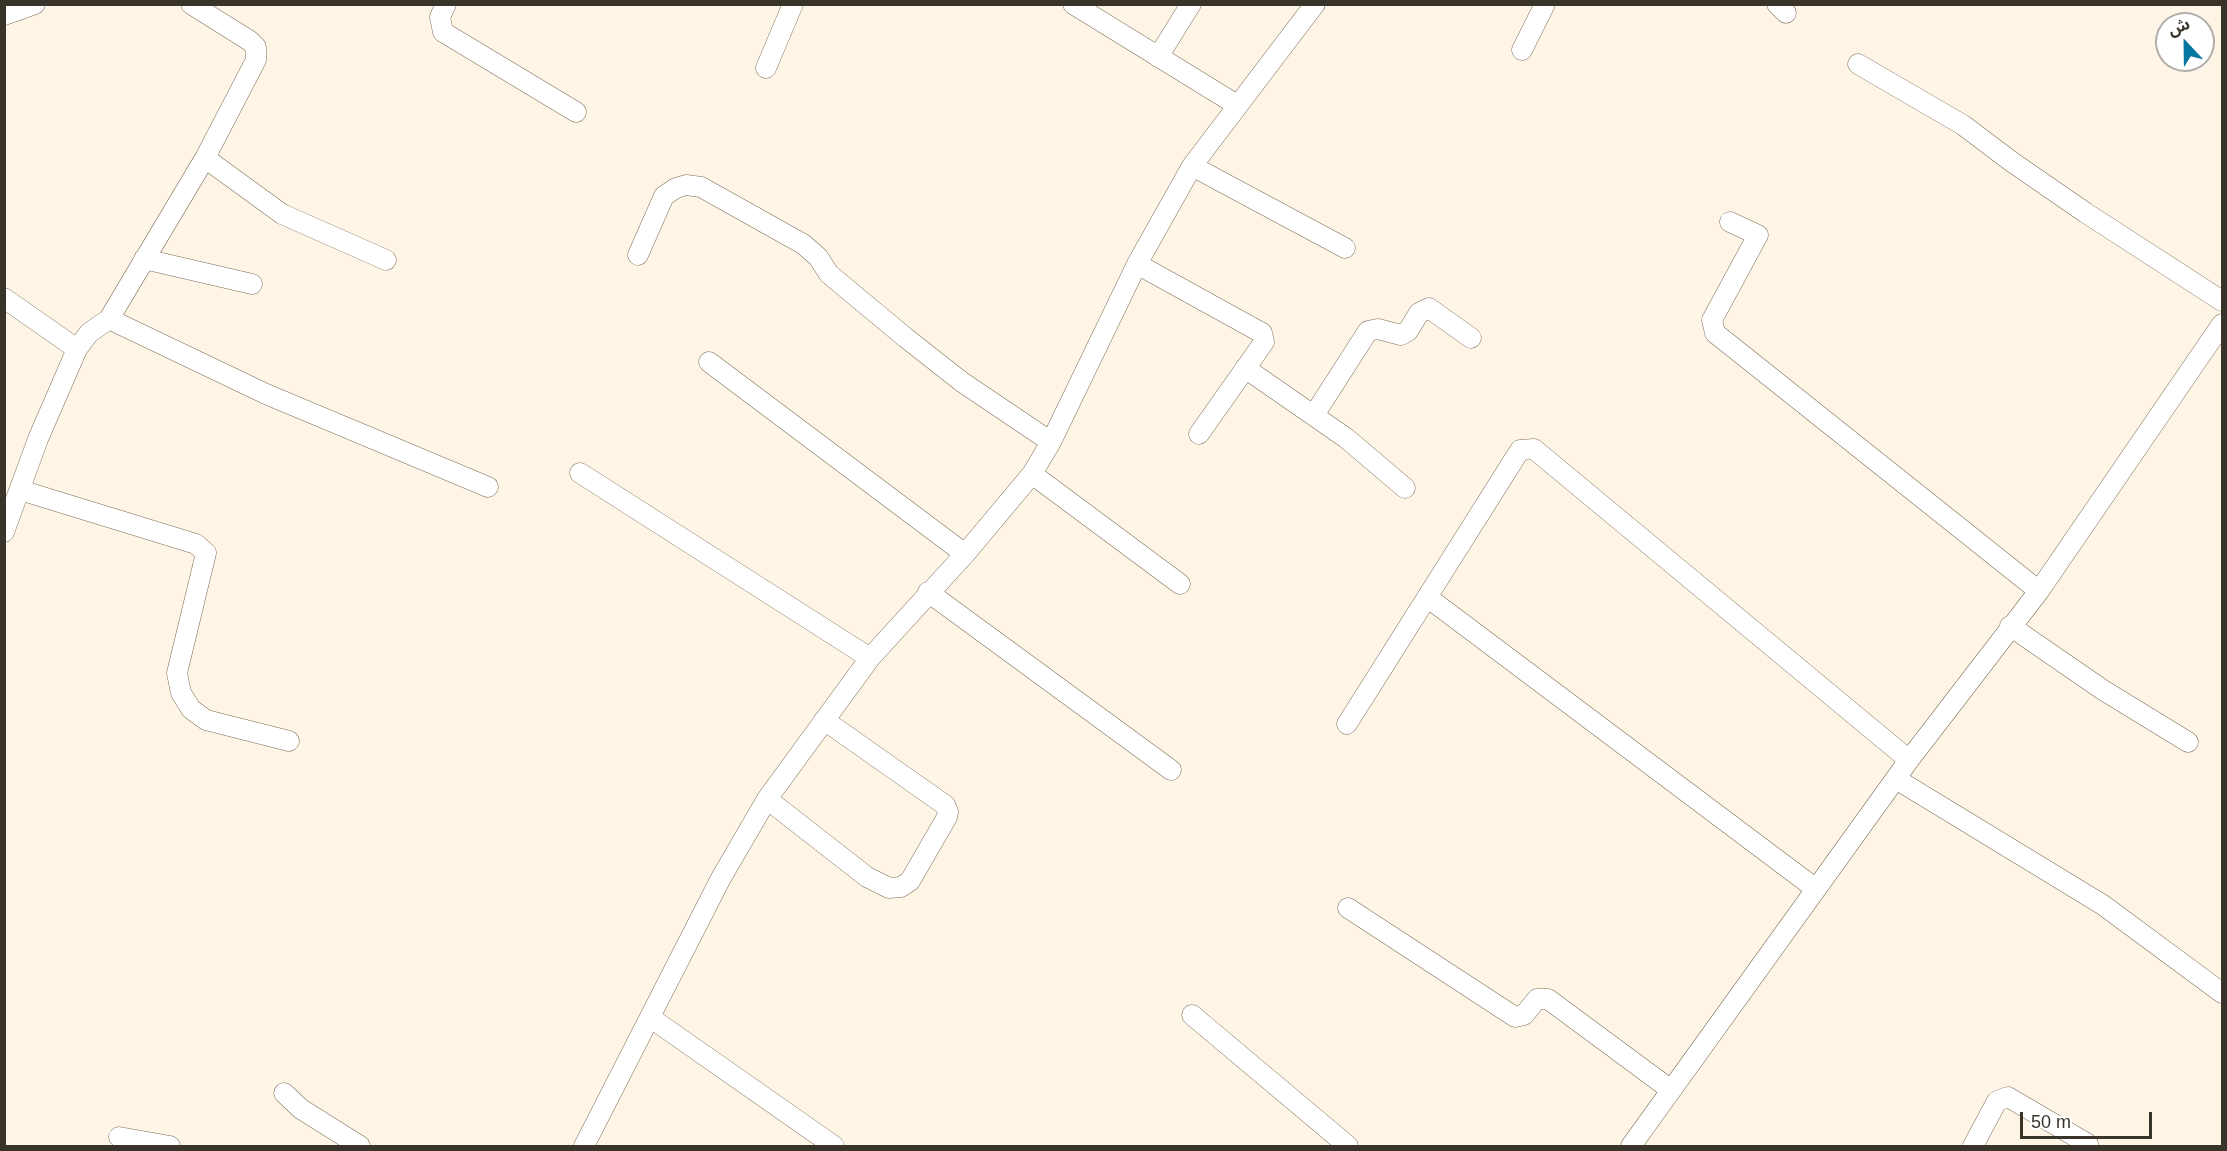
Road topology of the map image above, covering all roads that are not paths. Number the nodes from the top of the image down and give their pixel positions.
1 (35, 4) edge
2 (191, 4) edge
3 (446, 4) edge
4 (793, 4) edge
5 (1073, 4) edge
6 (1191, 4) edge
7 (1315, 4) edge
8 (1545, 4) edge
9 (4, 15) edge
10 (1522, 50) dead end
11 (1158, 57) junction
12 (1858, 64) dead end
13 (766, 68) dead end
14 (1237, 105) junction
15 (576, 112) dead end
16 (205, 158) junction
17 (1192, 166) junction
18 (1730, 222) dead end
19 (1345, 248) dead end
20 (638, 255) dead end
21 (144, 259) junction
22 (386, 260) dead end
23 (1137, 264) junction
24 (252, 284) dead end
25 (4, 298) edge
26 (2223, 301) edge
27 (109, 319) junction
28 (2223, 324) edge
29 (1472, 338) dead end
30 (77, 349) junction
31 (709, 362) dead end
32 (1245, 368) junction
33 (1314, 415) junction
34 (1199, 434) dead end
35 (1051, 442) junction
36 (580, 473) dead end
37 (1032, 474) junction
38 (488, 487) dead end
39 (1405, 488) dead end
40 (20, 490) junction
41 (4, 532) edge
42 (965, 554) junction
43 (1180, 584) dead end
44 (2038, 591) junction
45 (928, 592) junction
46 (1427, 597) junction
47 (2010, 626) junction
48 (870, 658) junction
49 (824, 720) junction
50 (1347, 724) dead end
51 (289, 741) dead end
52 (2188, 742) dead end
53 (1909, 760) junction
54 (1171, 770) dead end
55 (1896, 778) junction
56 (767, 799) junction
57 (1816, 889) junction
58 (1348, 908) dead end
59 (2223, 993) edge
60 (1192, 1015) dead end
61 (651, 1018) junction
62 (1671, 1090) junction
63 (284, 1093) dead end
64 (119, 1137) dead end
65 (2088, 1144) dead end
66 (170, 1146) edge
67 (360, 1146) edge
68 (584, 1146) edge
69 (834, 1146) edge
70 (1348, 1146) edge
71 (1632, 1146) edge
72 (1973, 1146) edge

1 - 9 street
2 - 16 street
3 - 15 street
4 - 13 street
5 - 11 street
6 - 11 street
7 - 14 street
8 - 10 street
11 - 14 street
12 - 26 street
14 - 17 street
16 - 21 street
16 - 22 street
17 - 19 street
17 - 23 street
18 - 44 street
20 - 35 street
21 - 24 street
21 - 27 street
23 - 32 street
23 - 35 street
25 - 30 street
27 - 30 street
27 - 38 street
28 - 44 street
29 - 33 street
30 - 40 street
31 - 42 street
32 - 33 street
32 - 34 street
33 - 39 street
35 - 37 street
36 - 48 street
37 - 42 street
37 - 43 street
40 - 41 street
40 - 51 street
42 - 45 street
44 - 47 street
45 - 48 street
45 - 54 street
46 - 50 street
46 - 53 street
46 - 57 street
47 - 52 street
47 - 53 street
48 - 49 street
49 - 56 street
49 - 56 street
53 - 55 street
55 - 57 street
55 - 59 street
56 - 61 street
57 - 62 street
58 - 62 street
60 - 70 street
61 - 68 street
61 - 69 street
62 - 71 street
63 - 67 street
64 - 66 street
65 - 72 street

